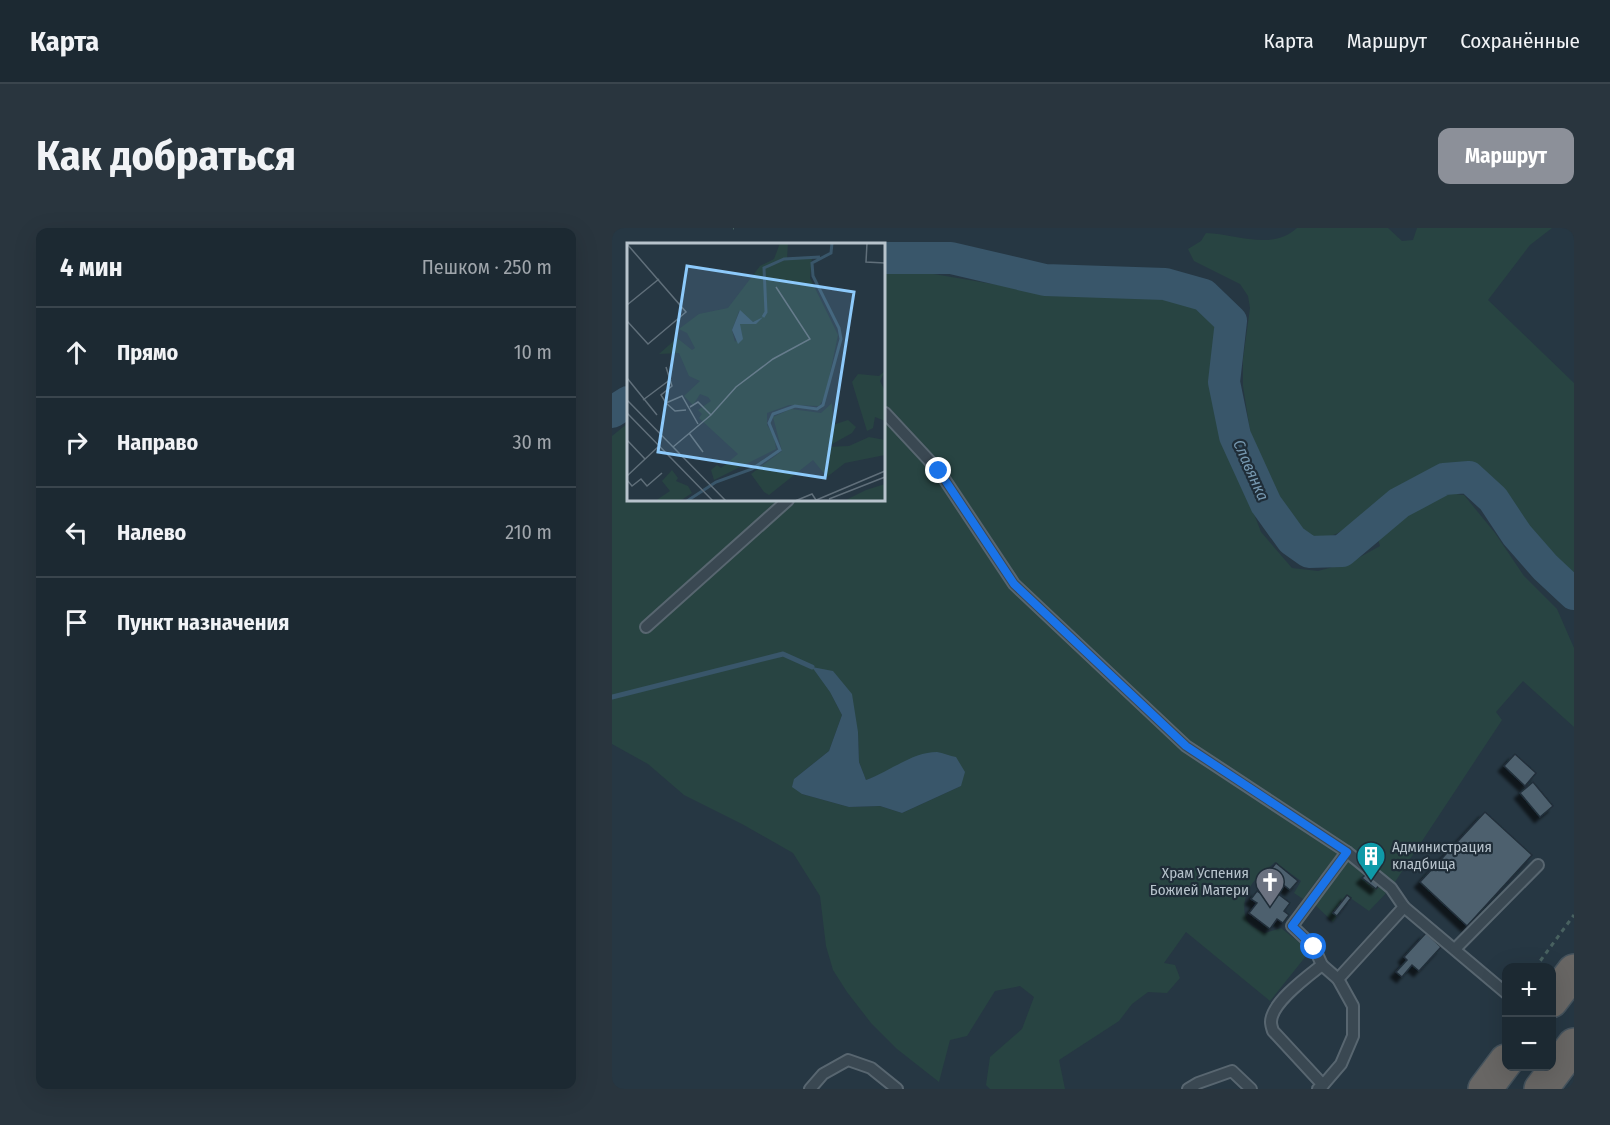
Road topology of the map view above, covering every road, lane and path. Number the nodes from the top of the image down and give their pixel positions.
1 (885, 413) edge
2 (787, 501) edge
3 (646, 627) dead end
4 (1347, 852) junction
5 (1538, 864) dead end
6 (1404, 907) junction
7 (1574, 915) edge
8 (1455, 949) junction
9 (1539, 963) edge
10 (1322, 965) junction
11 (1574, 971) edge
12 (1338, 979) junction
13 (1502, 990) edge
14 (1556, 994) edge
15 (1574, 1044) edge
16 (1502, 1066) edge
17 (1197, 1087) edge
18 (1320, 1087) edge
19 (1543, 1088) edge
20 (810, 1089) edge
21 (897, 1089) edge
22 (1251, 1089) edge
23 (1485, 1089) edge

1 - 4 lane
2 - 3 lane
4 - 6 lane
4 - 10 lane
5 - 8 lane
6 - 8 lane
6 - 12 lane
7 - 9 path
8 - 13 lane
10 - 12 lane
10 - 18 lane
11 - 14 highway
12 - 18 lane
15 - 19 highway
16 - 23 highway
17 - 22 lane
20 - 21 lane

